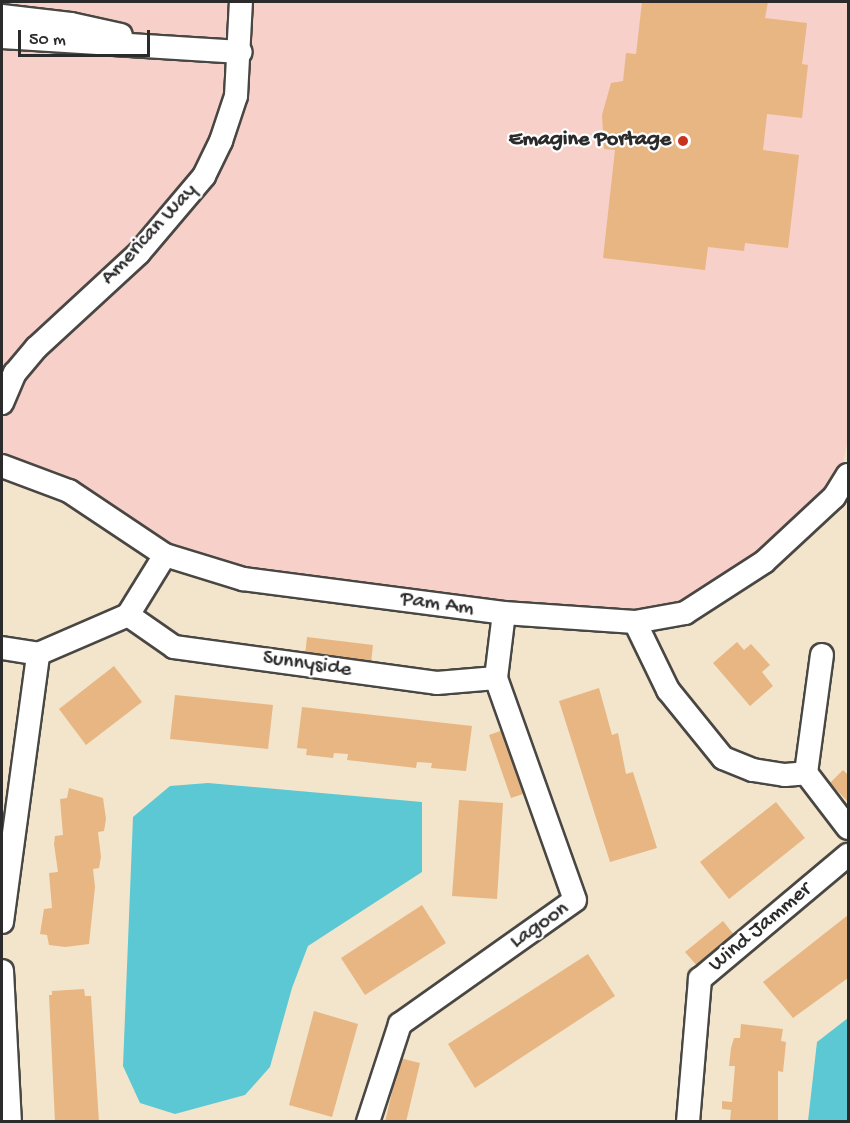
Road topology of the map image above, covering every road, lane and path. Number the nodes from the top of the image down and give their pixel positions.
1 (241, 2) edge
2 (2, 16) edge
3 (2, 37) edge
4 (164, 45) junction
5 (241, 52) junction
6 (2, 403) edge
7 (2, 465) edge
8 (849, 475) edge
9 (165, 555) junction
10 (504, 614) junction
11 (128, 615) junction
12 (635, 622) junction
13 (2, 648) edge
14 (38, 654) junction
15 (822, 655) dead end
16 (496, 678) junction
17 (806, 773) junction
18 (849, 828) edge
19 (849, 855) edge
20 (2, 922) edge
21 (2, 972) edge
22 (10, 1122) edge
23 (368, 1122) edge
24 (688, 1122) edge

1 - 5 street, American Way
2 - 4 street
3 - 4 street
4 - 5 street
5 - 6 street, American Way
7 - 9 street, Pam Am
8 - 12 street, Pam Am
9 - 10 street, Pam Am
9 - 11 street
10 - 12 street, Pam Am
10 - 16 street, Lagoon
11 - 14 street
11 - 16 street, Sunnyside
12 - 17 street
13 - 14 street
14 - 20 street
15 - 17 street
16 - 23 street, Lagoon
17 - 18 street
19 - 24 street, Wind Jammer
21 - 22 street

